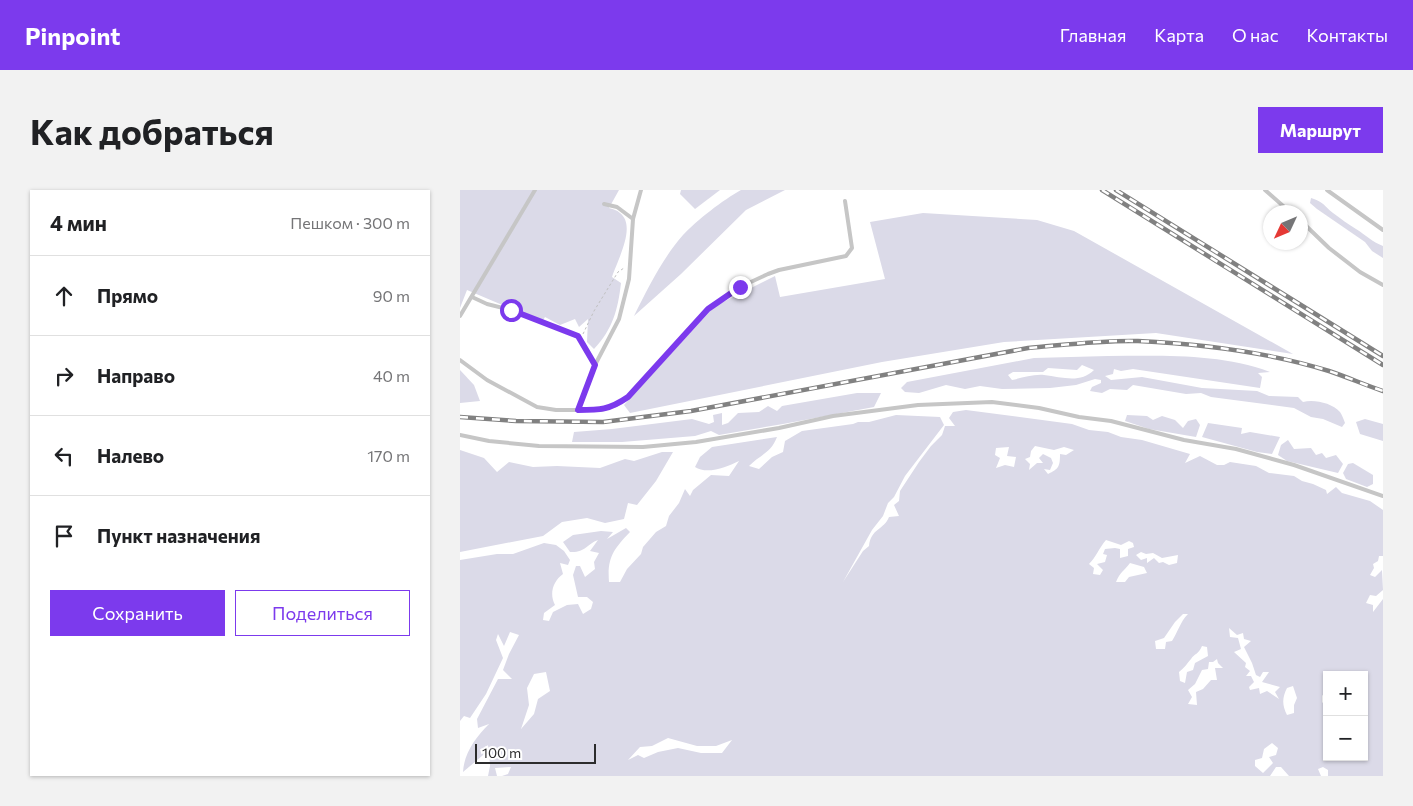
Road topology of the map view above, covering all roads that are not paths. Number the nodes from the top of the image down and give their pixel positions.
1 (535, 190) edge
2 (641, 190) edge
3 (1265, 190) edge
4 (1327, 190) edge
5 (845, 201) dead end
6 (604, 204) dead end
7 (1282, 205) edge
8 (633, 219) junction
9 (1308, 228) edge
10 (1383, 230) edge
11 (1383, 286) edge
12 (472, 297) junction
13 (460, 316) edge
14 (460, 360) edge
15 (595, 365) junction
16 (578, 410) junction
17 (460, 435) edge
18 (1383, 496) edge

1 - 12 lane
2 - 8 lane
3 - 7 lane
4 - 10 lane
5 - 16 lane
6 - 8 lane
8 - 15 lane
9 - 11 lane
12 - 13 lane
12 - 15 lane
14 - 16 lane
15 - 16 lane
17 - 18 lane

